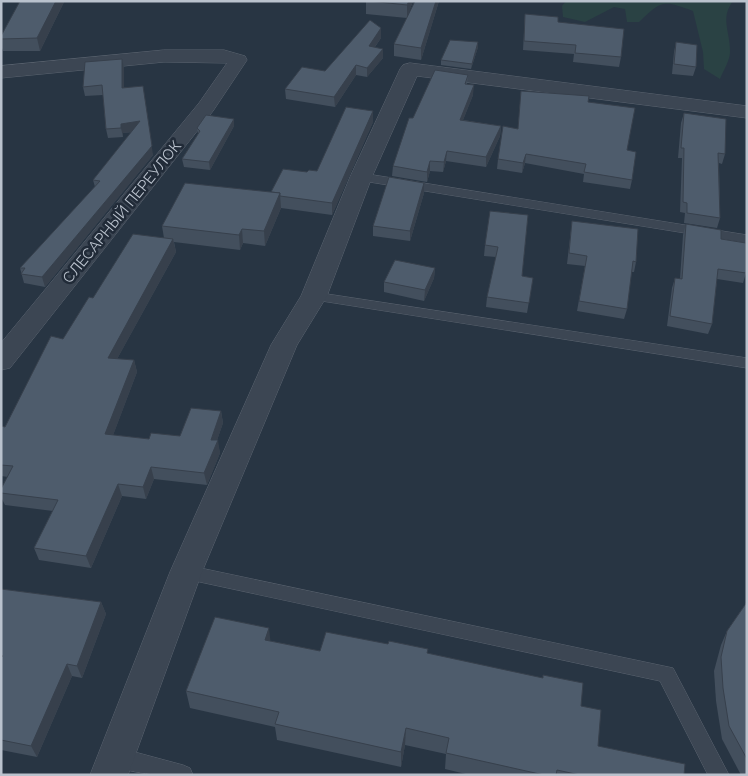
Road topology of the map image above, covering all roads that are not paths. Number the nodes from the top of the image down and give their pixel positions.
1 (1, 72) edge
2 (747, 112) edge
3 (361, 177) junction
4 (747, 238) edge
5 (314, 296) junction
6 (1, 361) edge
7 (747, 363) edge
8 (186, 572) junction
9 (112, 766) edge
10 (183, 775) edge
11 (719, 775) edge

1 - 6 street, СЛЕСАРНЫЙ ПЕРЕУЛОК
2 - 3 street
3 - 4 lane
3 - 5 street
5 - 7 lane
5 - 8 street
8 - 9 street
8 - 11 lane
9 - 10 lane

